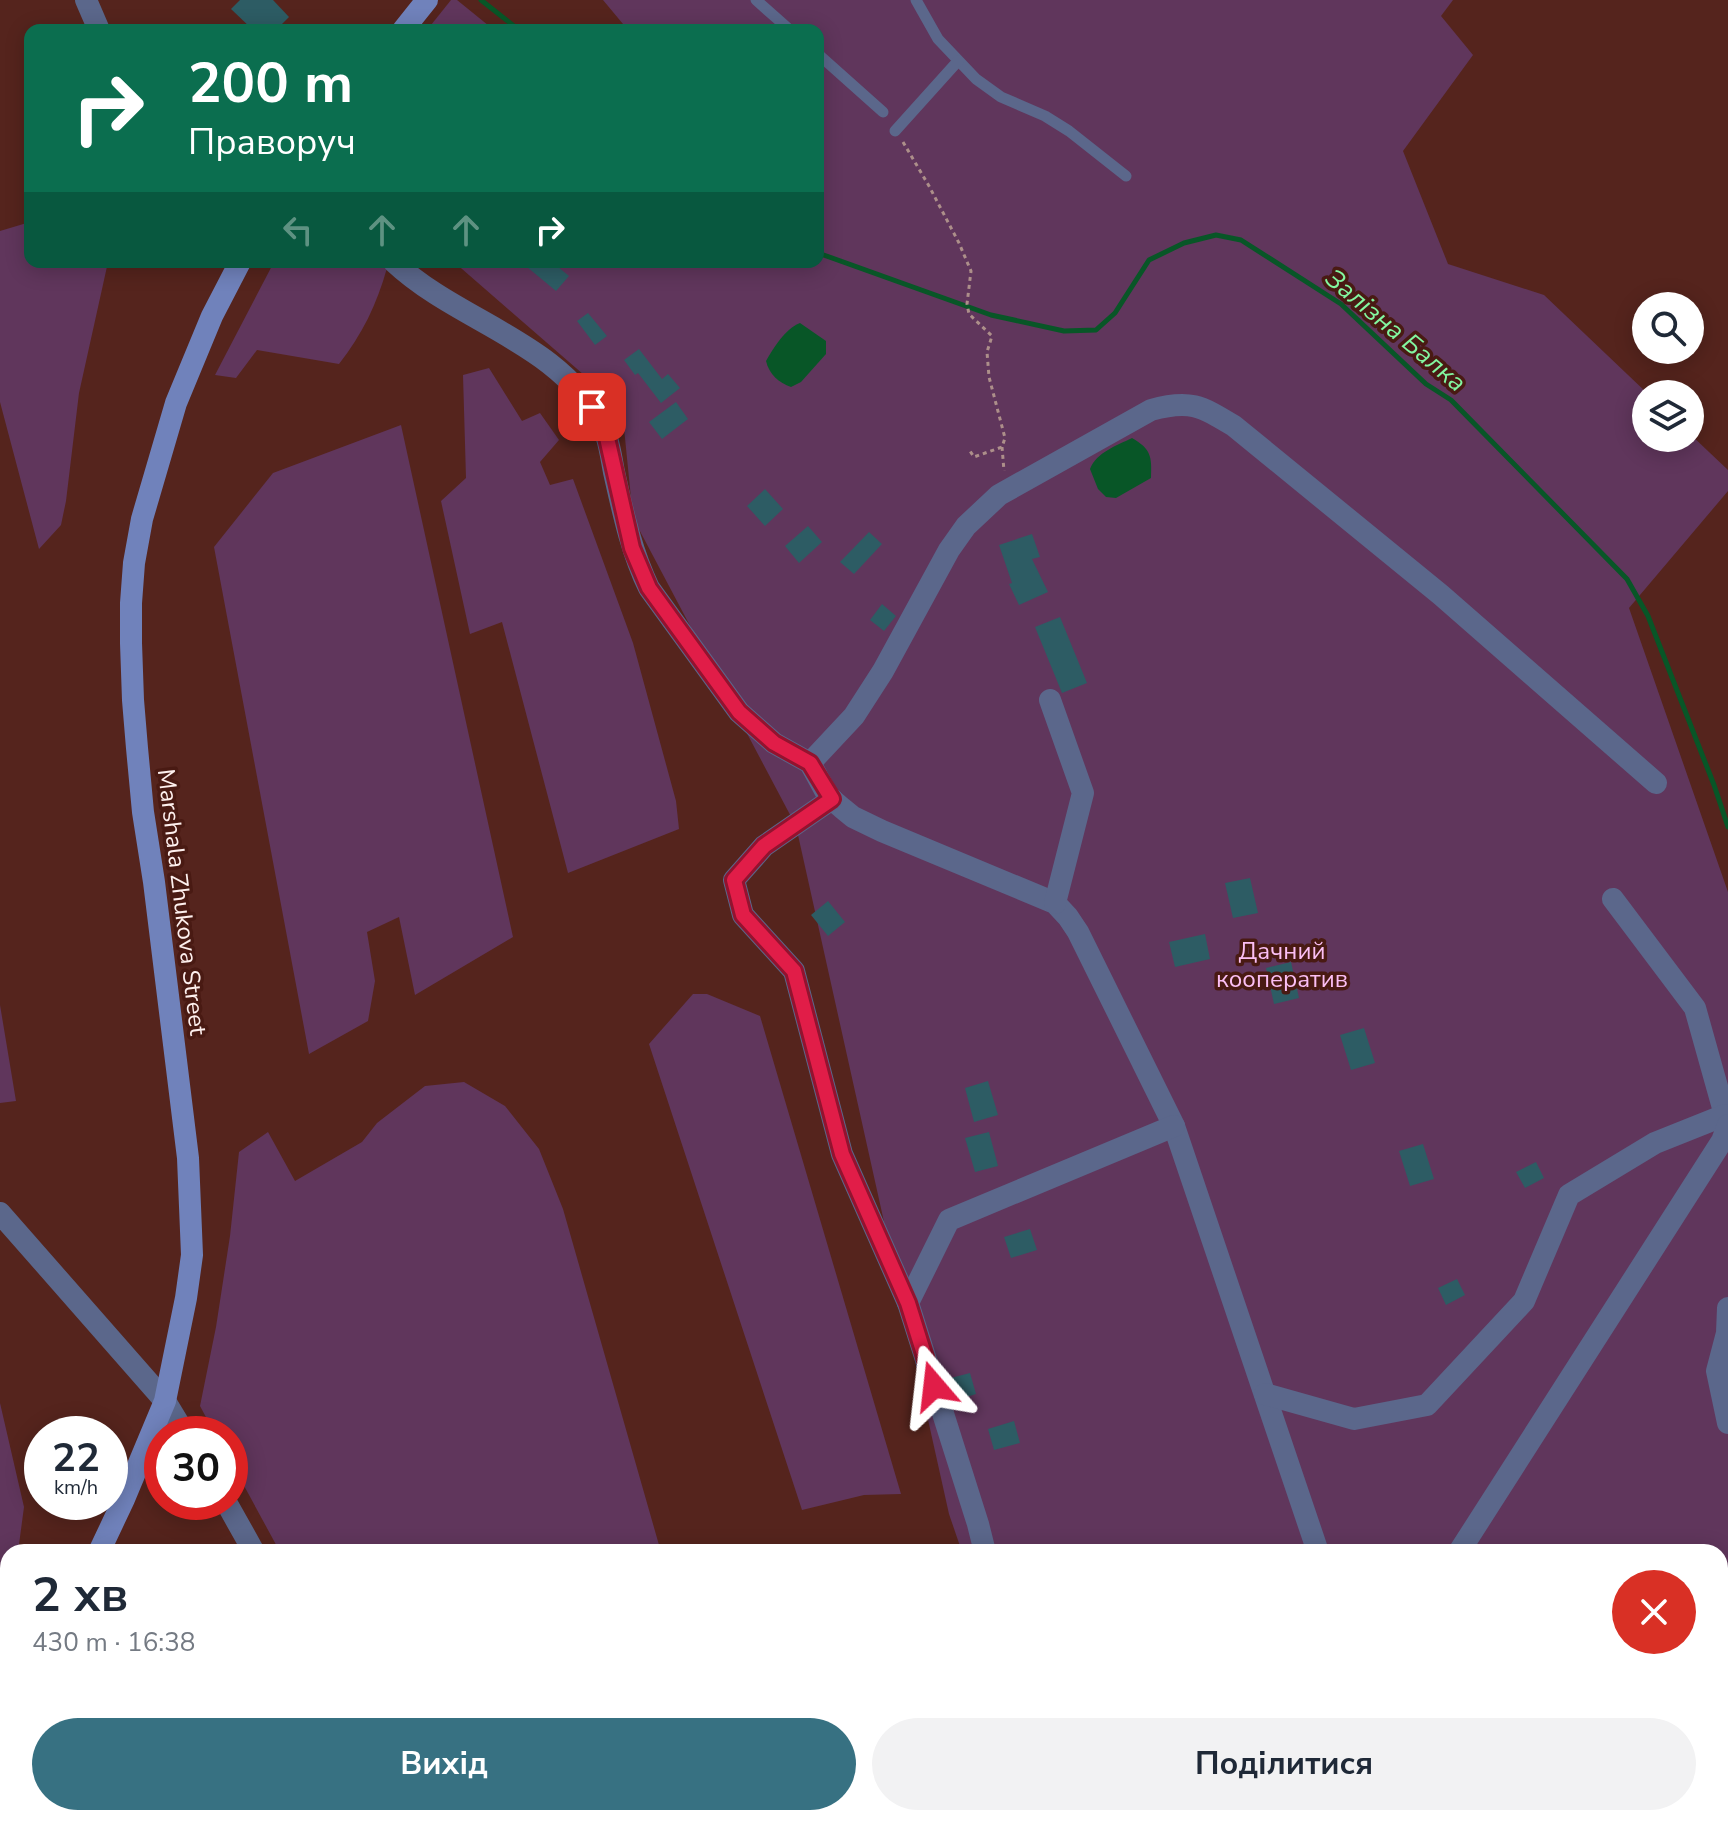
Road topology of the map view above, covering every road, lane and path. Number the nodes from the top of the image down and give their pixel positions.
1 (86, 0) edge
2 (427, 0) edge
3 (756, 0) edge
4 (916, 0) edge
5 (96, 24) edge
6 (408, 24) edge
7 (783, 24) edge
8 (824, 59) edge
9 (958, 61) junction
10 (883, 112) dead end
11 (895, 131) joint
12 (1126, 176) dead end
13 (237, 268) edge
14 (401, 268) edge
15 (970, 451) dead end
16 (1050, 700) dead end
17 (810, 763) junction
18 (1656, 783) dead end
19 (832, 799) junction
20 (1613, 899) dead end
21 (1055, 903) junction
22 (1727, 1120) edge
23 (1174, 1126) junction
24 (0, 1213) edge
25 (908, 1303) junction
26 (1728, 1308) edge
27 (1265, 1394) junction
28 (165, 1401) junction
29 (174, 1416) edge
30 (1728, 1423) edge
31 (236, 1520) edge
32 (103, 1544) edge
33 (250, 1544) edge
34 (983, 1544) edge
35 (1315, 1544) edge
36 (1464, 1544) edge

1 - 5 street
2 - 6 main road
3 - 7 lane
4 - 9 lane
8 - 10 lane
9 - 11 lane
9 - 12 lane
11 - 15 path
13 - 28 main road, Marshala Zhukova Street
14 - 17 street
16 - 21 street
17 - 18 street
17 - 19 street
19 - 21 street
19 - 25 street
20 - 22 street
21 - 23 street
22 - 27 street
22 - 36 street
23 - 25 street
23 - 27 street
24 - 28 street
25 - 34 street
26 - 30 street
27 - 35 street
28 - 29 street
28 - 32 main road, Marshala Zhukova Street
31 - 33 street

